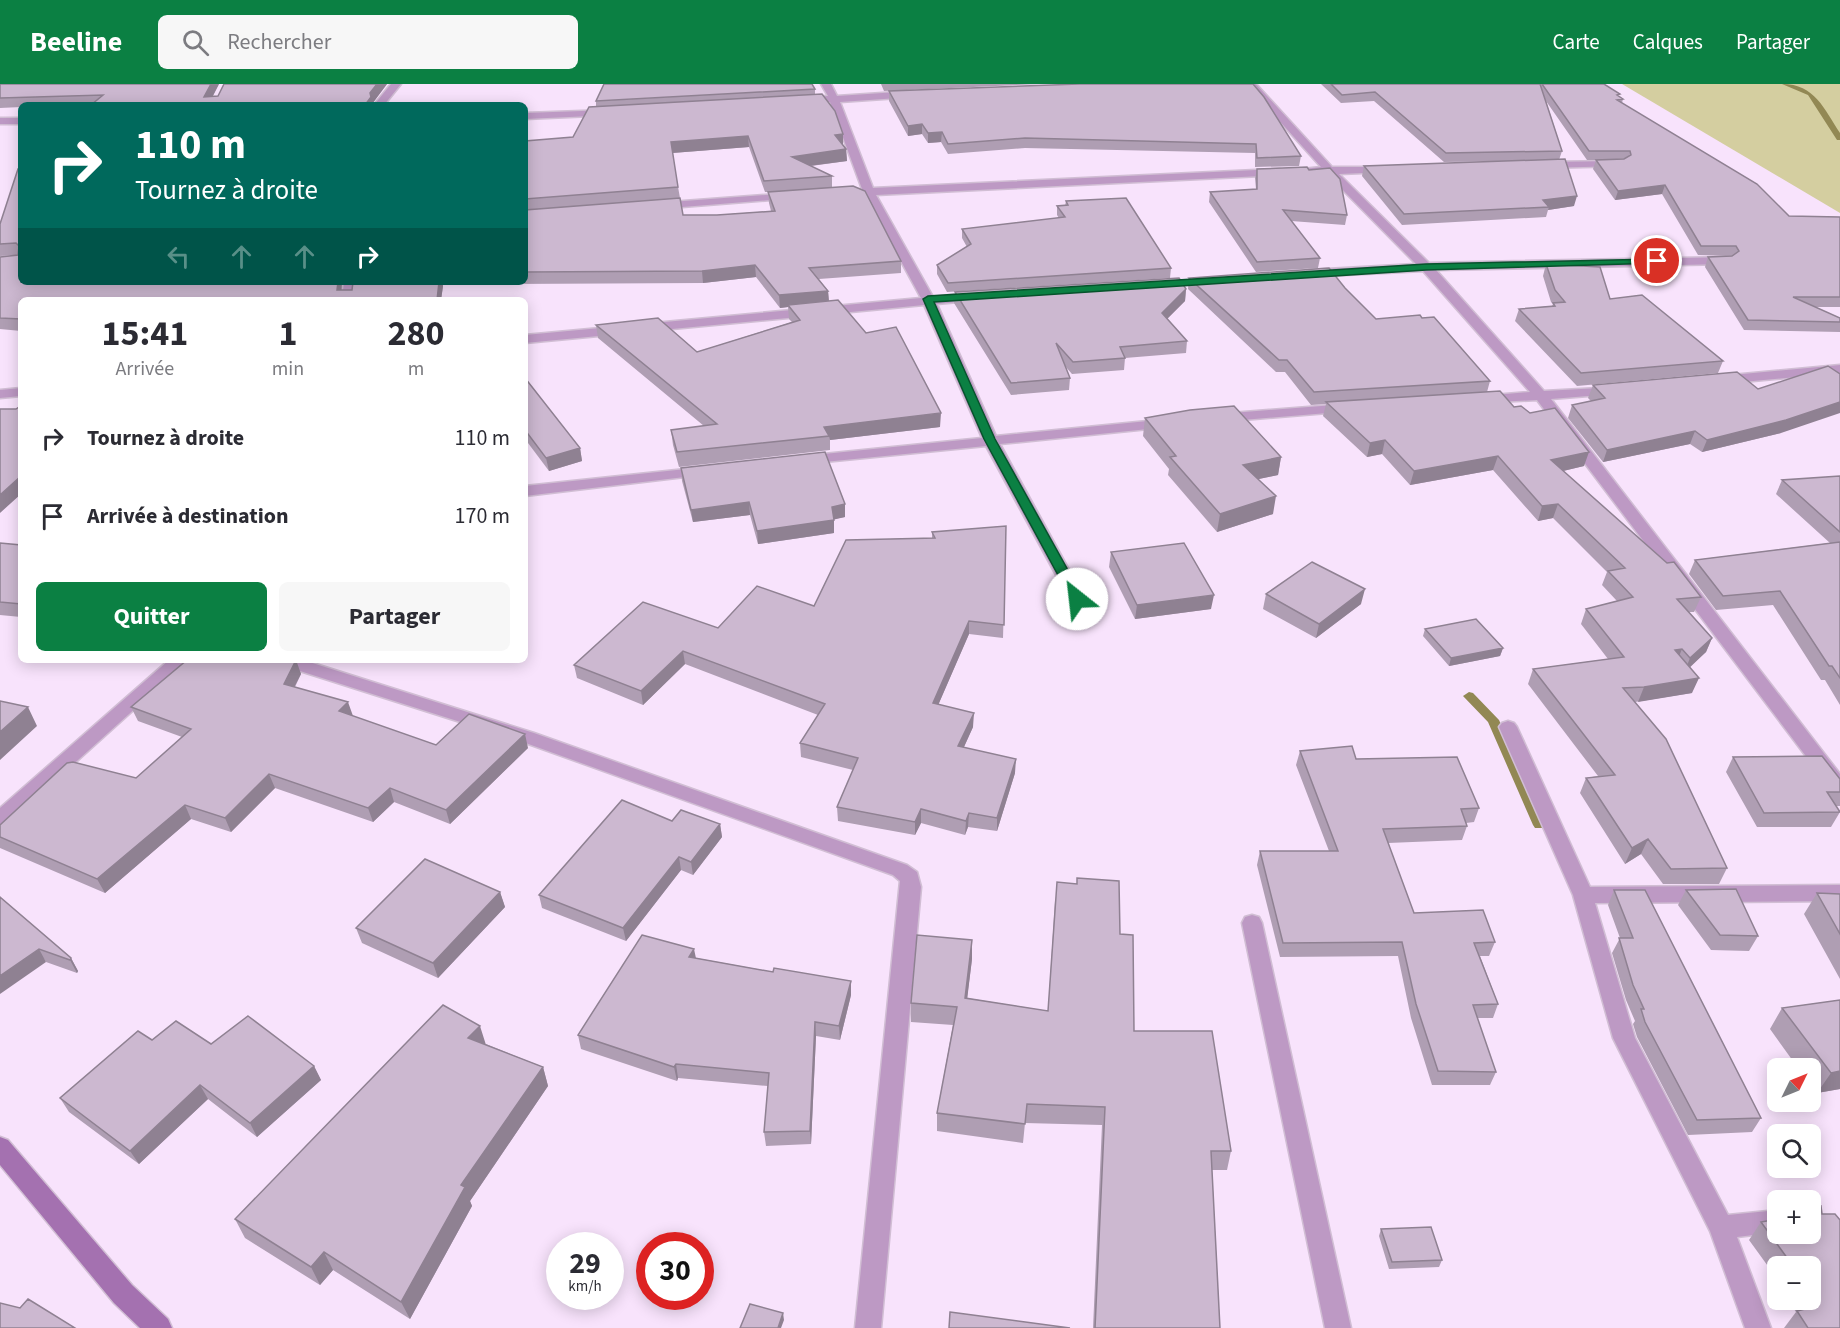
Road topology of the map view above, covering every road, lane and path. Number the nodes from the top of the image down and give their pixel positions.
1 (396, 84) edge
2 (826, 84) edge
3 (1251, 84) edge
4 (923, 93) edge
5 (834, 99) junction
6 (381, 102) edge
7 (789, 102) edge
8 (616, 112) edge
9 (528, 116) edge
10 (0, 121) edge
11 (18, 121) edge
12 (1620, 164) edge
13 (1527, 166) edge
14 (1399, 169) edge
15 (1329, 170) junction
16 (868, 190) junction
17 (832, 193) edge
18 (809, 195) edge
19 (643, 207) edge
20 (1727, 260) edge
21 (1426, 267) junction
22 (1295, 275) edge
23 (987, 295) edge
24 (928, 299) junction
25 (528, 339) edge
26 (1840, 369) edge
27 (1702, 382) edge
28 (1622, 389) edge
29 (18, 392) edge
30 (0, 394) edge
31 (1541, 396) junction
32 (1469, 401) edge
33 (1362, 408) edge
34 (1209, 419) edge
35 (1185, 421) edge
36 (990, 439) junction
37 (787, 462) edge
38 (716, 470) edge
39 (528, 491) edge
40 (1077, 599) dead end
41 (177, 663) edge
42 (294, 663) edge
43 (1508, 727) dead end
44 (1840, 787) edge
45 (0, 819) edge
46 (1840, 893) edge
47 (1583, 895) junction
48 (1252, 923) dead end
49 (0, 1147) edge
50 (1767, 1222) edge
51 (1721, 1227) junction
52 (159, 1328) edge
53 (868, 1328) edge
54 (1338, 1328) edge
55 (1758, 1328) edge

1 - 6 street
2 - 5 street
3 - 15 street
4 - 5 street
5 - 7 street
5 - 16 street
8 - 9 street
10 - 11 street
12 - 13 street
14 - 15 street
15 - 16 street
15 - 21 street
16 - 17 street
16 - 24 street
18 - 19 street
20 - 21 street
21 - 22 street
21 - 31 street
23 - 24 street
24 - 25 street
24 - 36 street
26 - 27 street
28 - 31 street
29 - 30 street
31 - 32 street
31 - 44 street
33 - 34 street
35 - 36 street
36 - 37 street
36 - 40 street
38 - 39 street
41 - 45 street
42 - 53 street
43 - 47 street
46 - 47 street
47 - 51 street
48 - 54 street
49 - 52 street
50 - 51 street
51 - 55 street

